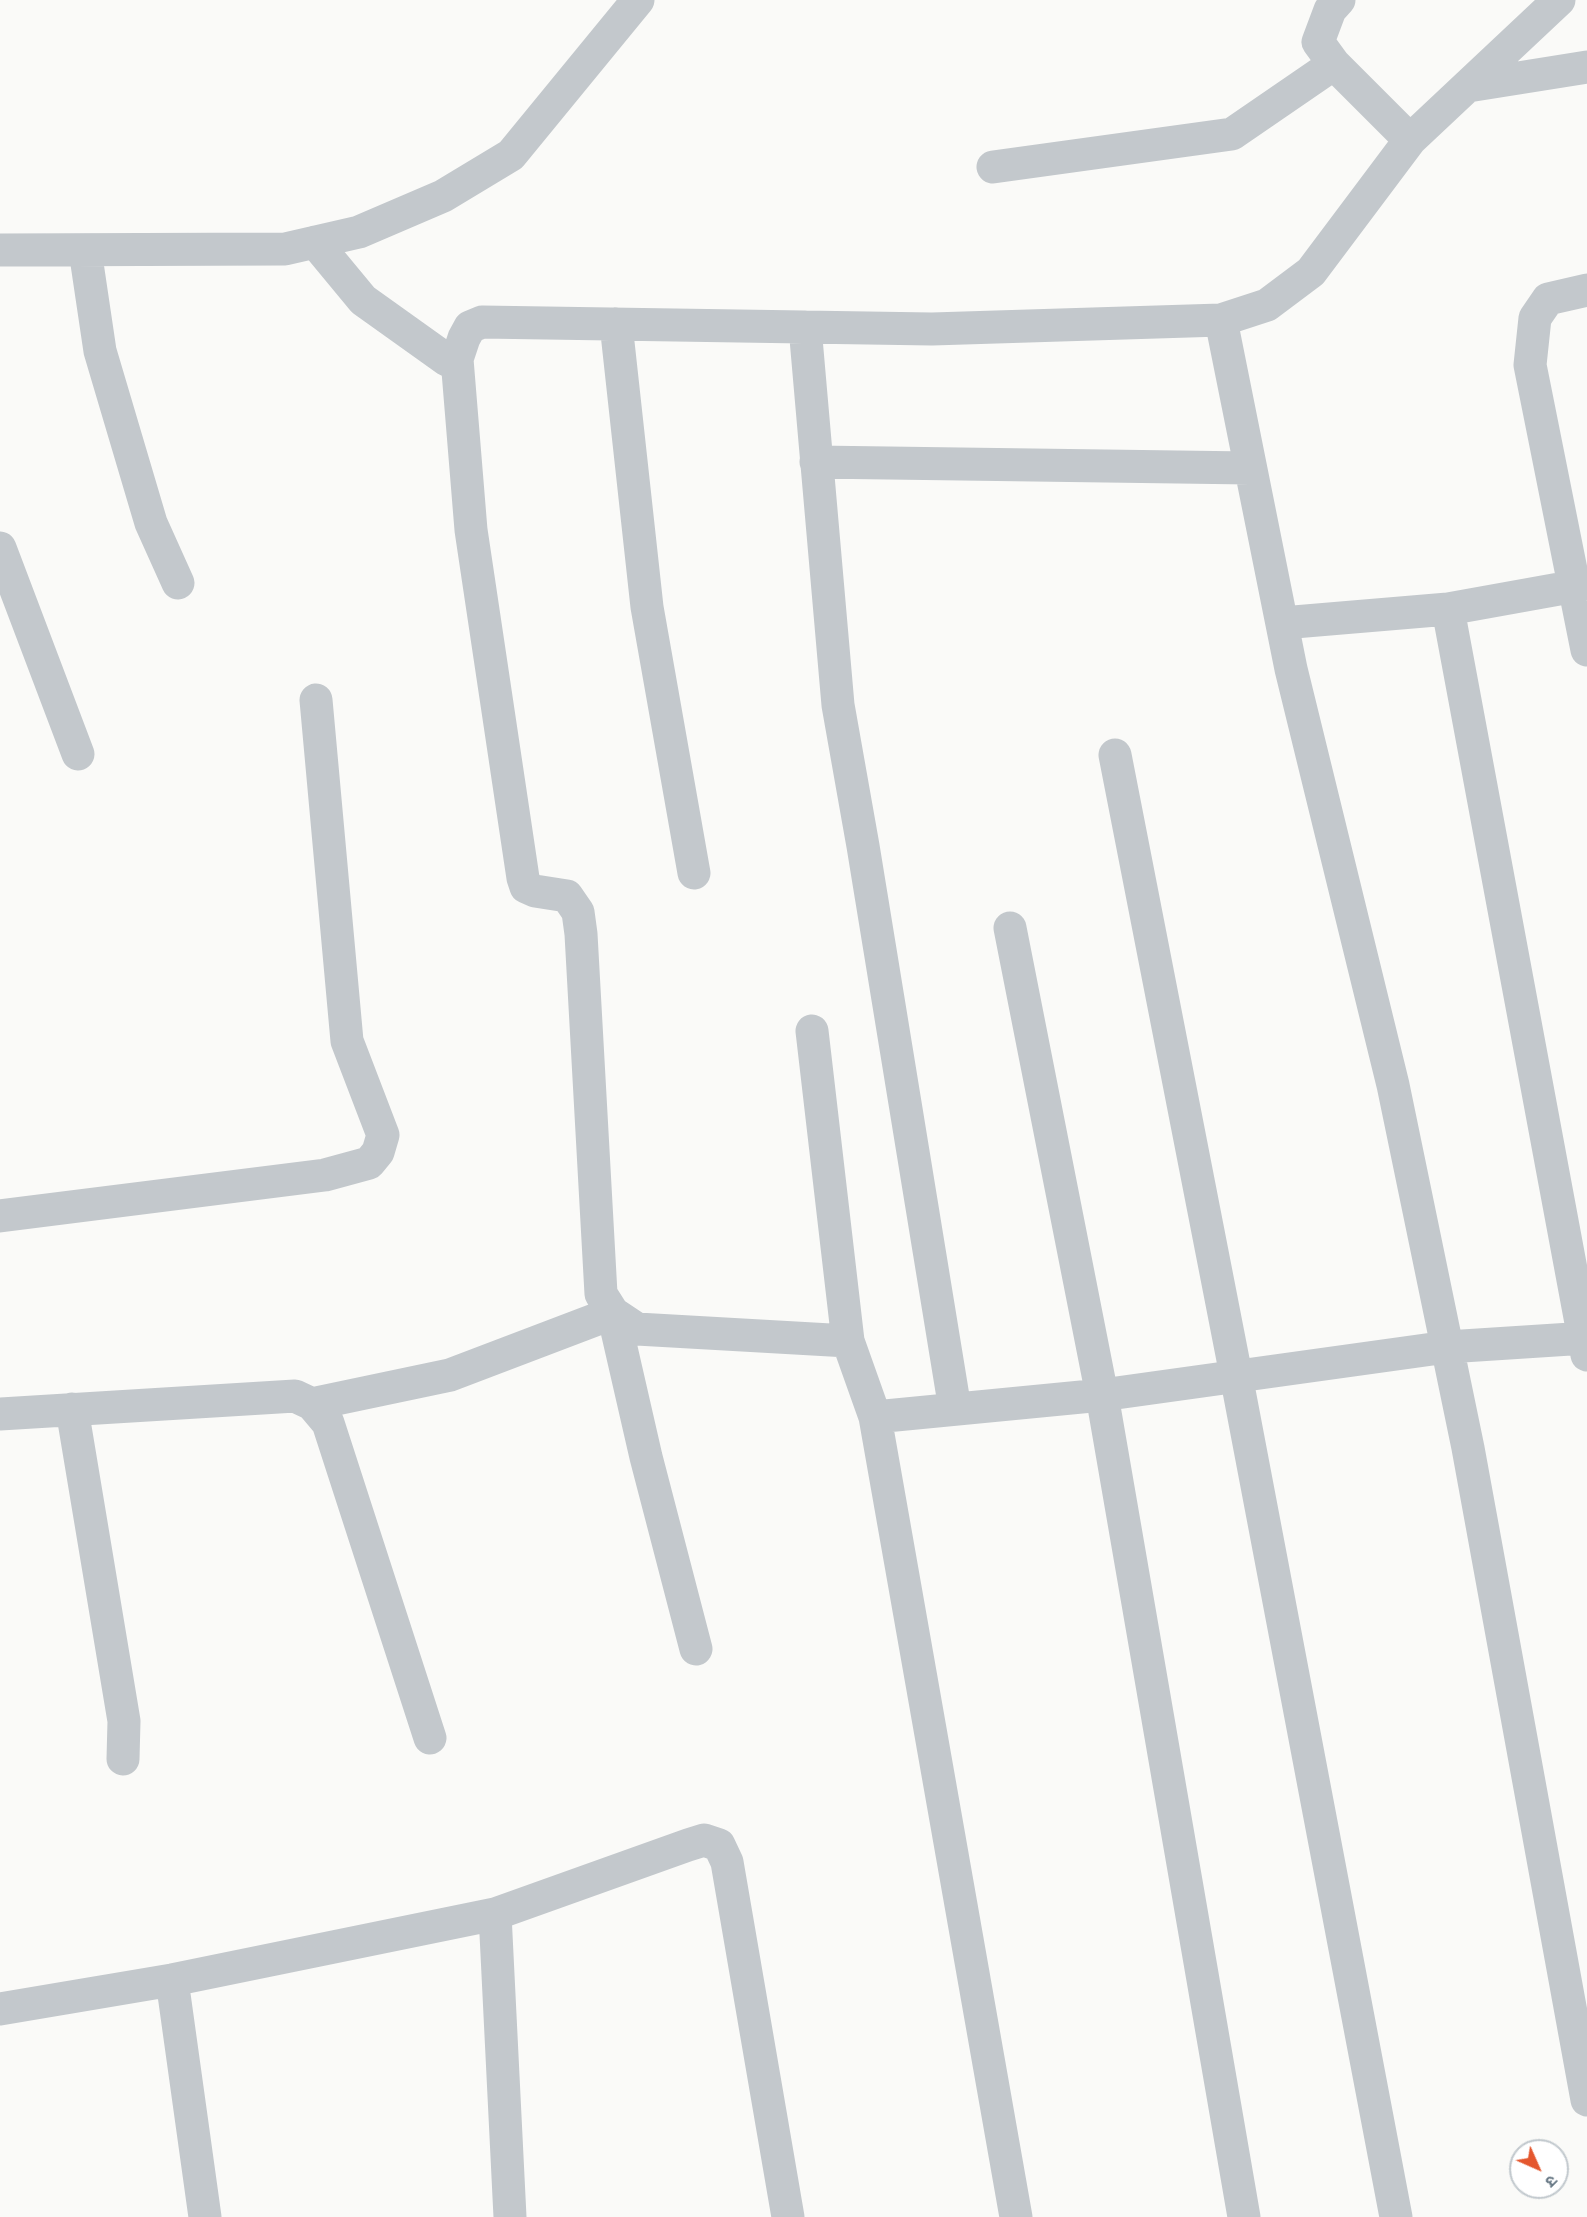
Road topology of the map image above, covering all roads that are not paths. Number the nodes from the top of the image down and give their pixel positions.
1 (638, 0) edge
2 (1339, 0) edge
3 (1559, 0) edge
4 (1334, 64) junction
5 (1587, 67) edge
6 (1468, 86) junction
7 (1410, 141) junction
8 (993, 167) dead end
9 (315, 242) junction
10 (0, 250) edge
11 (85, 250) junction
12 (1587, 290) edge
13 (1221, 320) junction
14 (616, 324) junction
15 (805, 327) junction
16 (458, 359) junction
17 (816, 462) junction
18 (1250, 468) junction
19 (0, 548) edge
20 (178, 583) dead end
21 (1581, 585) edge
22 (1448, 609) junction
23 (1282, 623) junction
24 (1587, 650) edge
25 (316, 700) dead end
26 (78, 754) dead end
27 (1115, 754) dead end
28 (694, 873) dead end
29 (1010, 928) dead end
30 (812, 1031) dead end
31 (0, 1216) edge
32 (613, 1313) junction
33 (848, 1341) junction
34 (1586, 1343) edge
35 (1447, 1347) junction
36 (1236, 1374) junction
37 (1102, 1395) junction
38 (312, 1404) junction
39 (72, 1409) junction
40 (955, 1409) junction
41 (0, 1414) edge
42 (875, 1417) junction
43 (696, 1650) dead end
44 (430, 1738) dead end
45 (123, 1760) dead end
46 (495, 1914) junction
47 (172, 1980) junction
48 (0, 2009) edge
49 (1587, 2100) edge
50 (205, 2217) edge
51 (510, 2217) edge
52 (788, 2217) edge
53 (1016, 2217) edge
54 (1244, 2217) edge
55 (1396, 2217) edge

1 - 9 street
2 - 4 street
3 - 6 street
4 - 7 street
4 - 8 street
5 - 6 street
6 - 7 street
7 - 13 street
9 - 11 street
9 - 16 street
10 - 11 street
11 - 20 street
12 - 21 street
13 - 15 street
13 - 18 street
14 - 15 street
14 - 16 street
14 - 28 street
15 - 17 street
16 - 32 street
17 - 18 street
17 - 40 street
18 - 23 street
19 - 26 street
21 - 22 street
21 - 24 street
22 - 23 street
22 - 34 street
23 - 35 street
25 - 31 street
27 - 36 street
29 - 37 street
30 - 33 street
32 - 33 street
32 - 38 street
32 - 43 street
33 - 42 street
34 - 35 street
35 - 36 street
35 - 49 street
36 - 37 street
36 - 55 street
37 - 40 street
37 - 54 street
38 - 39 street
38 - 44 street
39 - 41 street
39 - 45 street
40 - 42 street
42 - 53 street
46 - 47 street
46 - 51 street
46 - 52 street
47 - 48 street
47 - 50 street

